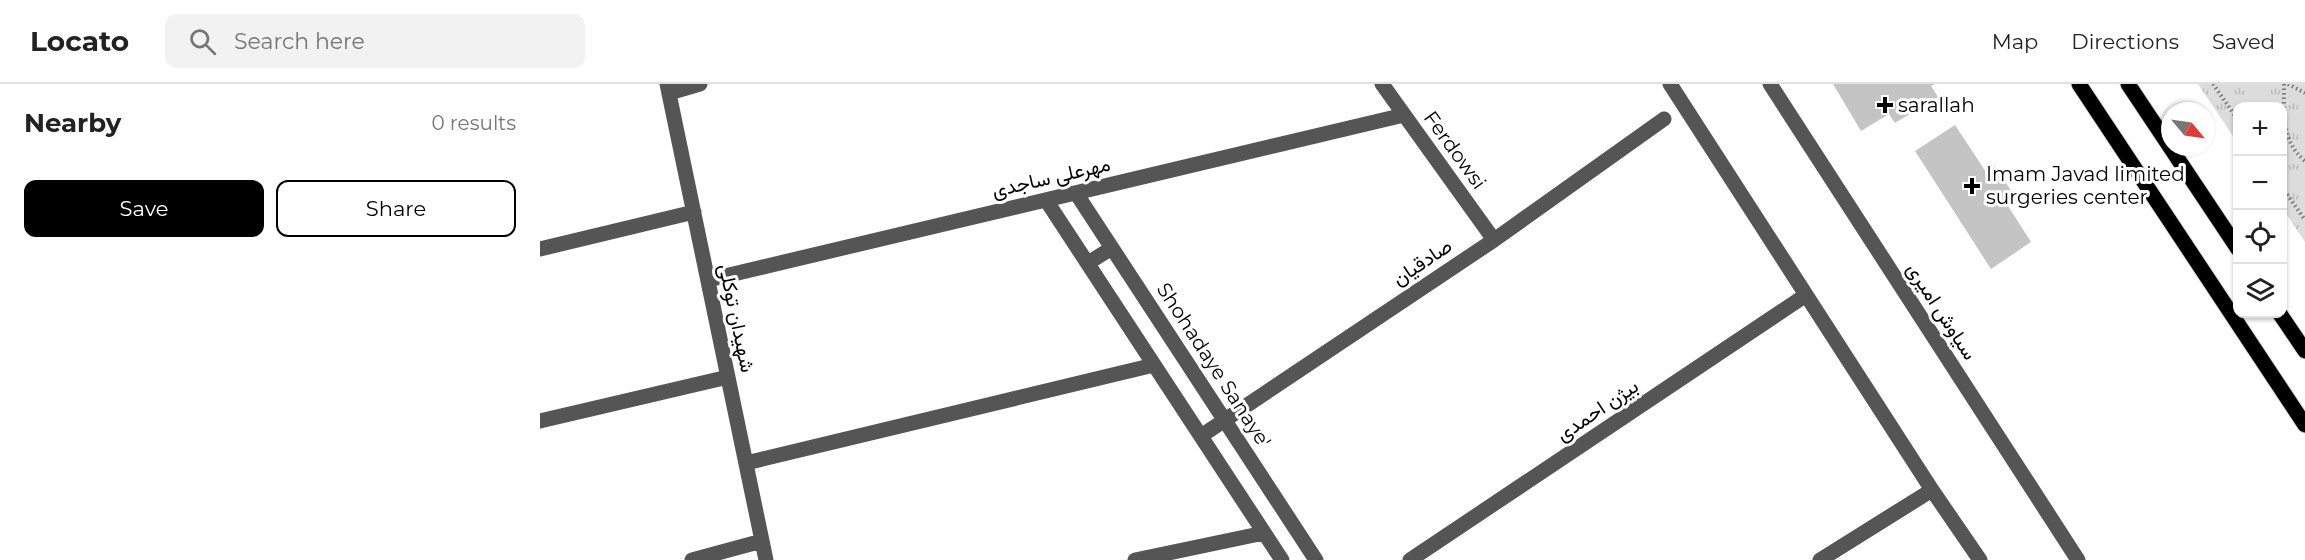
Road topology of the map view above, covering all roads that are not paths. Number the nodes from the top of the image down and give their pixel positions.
1 (700, 84) edge
2 (1382, 84) edge
3 (1670, 84) edge
4 (1770, 84) edge
5 (2079, 84) edge
6 (2128, 84) edge
7 (668, 88) edge
8 (1404, 115) junction
9 (1664, 119) dead end
10 (1076, 193) junction
11 (1046, 200) junction
12 (694, 212) junction
13 (1494, 240) junction
14 (2233, 242) edge
15 (1112, 248) junction
16 (540, 249) edge
17 (1088, 263) junction
18 (708, 280) junction
19 (1806, 295) junction
20 (2283, 318) edge
21 (2305, 351) edge
22 (1154, 365) junction
23 (728, 377) junction
24 (1225, 420) junction
25 (540, 421) edge
26 (2305, 424) edge
27 (1201, 436) junction
28 (746, 463) junction
29 (1932, 490) junction
30 (1264, 533) junction
31 (762, 541) junction
32 (692, 560) edge
33 (766, 560) edge
34 (1135, 560) edge
35 (1282, 560) edge
36 (1316, 560) edge
37 (1410, 560) edge
38 (1820, 560) edge
39 (1980, 560) edge
40 (2078, 560) edge

1 - 7 street
2 - 8 street, Ferdowsi
3 - 19 street
4 - 40 street, سیاوش امیری
5 - 26 main road
6 - 14 main road
7 - 12 street, شهیدان توکلی
8 - 10 street, مهرعلی ساجدی
8 - 13 street, Ferdowsi
9 - 13 street, صادقیان
10 - 11 street, مهرعلی ساجدی
10 - 15 street, Shohadaye Sanaye'
11 - 17 street
11 - 18 street, مهرعلی ساجدی
12 - 16 street
12 - 18 street, شهیدان توکلی
13 - 24 street, صادقیان
15 - 17 street
15 - 24 street, Shohadaye Sanaye'
17 - 22 street
18 - 23 street, شهیدان توکلی
19 - 29 street
19 - 37 street, بیژن احمدی
20 - 21 main road
22 - 27 street
22 - 28 street
23 - 25 street
23 - 28 street, شهیدان توکلی
24 - 27 street, صادقیان
24 - 36 street, Shohadaye Sanaye'
27 - 30 street
28 - 31 street, شهیدان توکلی
29 - 38 street
29 - 39 street
30 - 34 street
30 - 35 street
31 - 32 street
31 - 33 street, شهیدان توکلی

